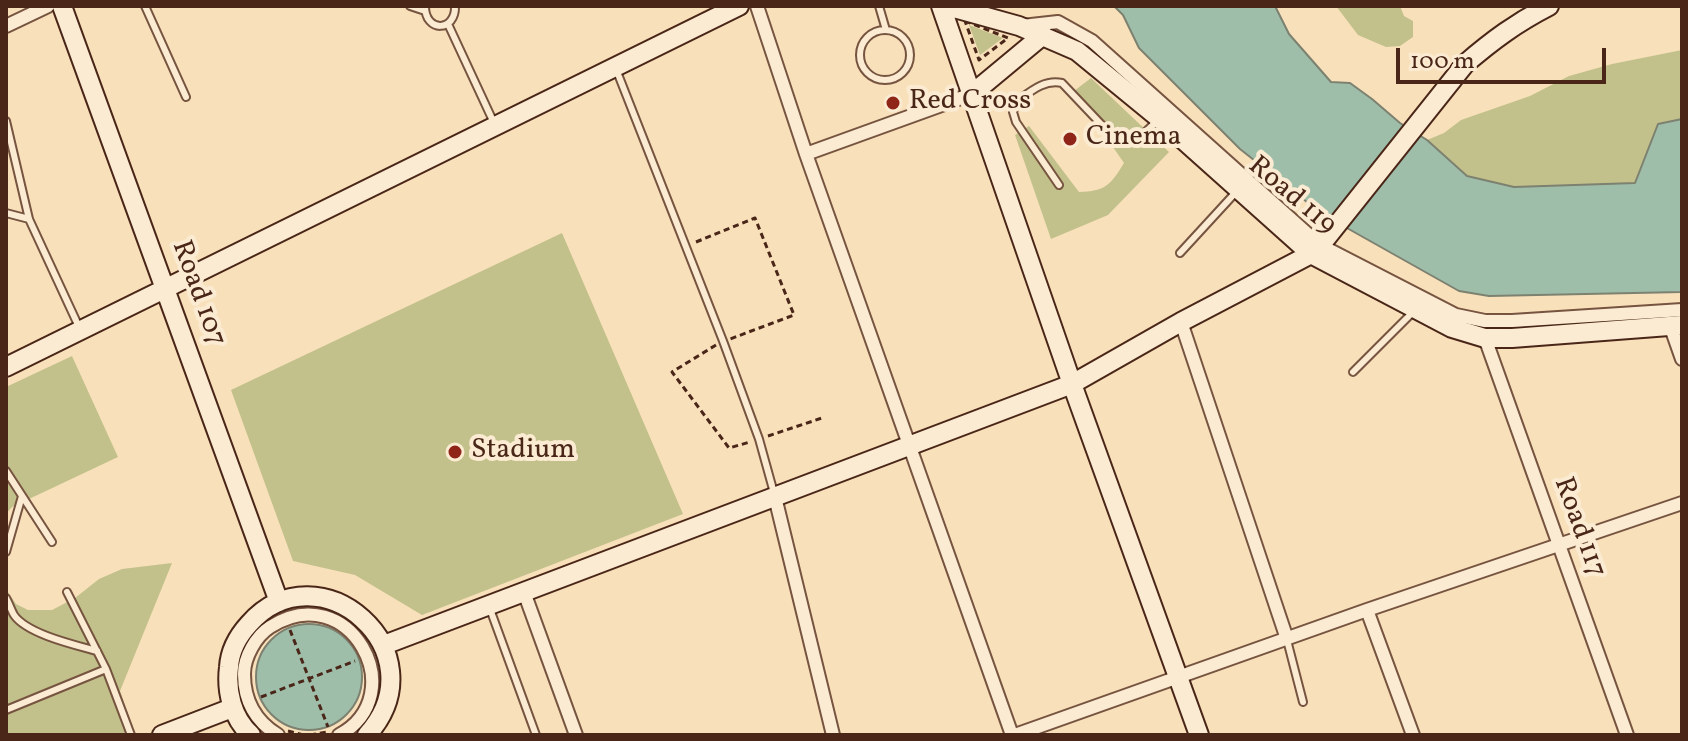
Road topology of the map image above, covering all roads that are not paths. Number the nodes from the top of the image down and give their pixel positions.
1 (48, 6) edge
2 (62, 6) edge
3 (145, 6) edge
4 (410, 6) edge
5 (455, 6) edge
6 (739, 6) edge
7 (757, 6) edge
8 (879, 6) edge
9 (941, 6) edge
10 (947, 6) edge
11 (1549, 6) edge
12 (425, 8) edge
13 (448, 24) junction
14 (6, 26) edge
15 (1019, 26) junction
16 (886, 30) junction
17 (1043, 35) junction
18 (615, 67) junction
19 (972, 94) junction
20 (186, 97) dead end
21 (1160, 119) junction
22 (6, 121) edge
23 (496, 126) junction
24 (806, 154) junction
25 (1059, 185) dead end
26 (1239, 190) junction
27 (6, 213) edge
28 (29, 219) junction
29 (1318, 247) junction
30 (1180, 253) dead end
31 (165, 289) junction
32 (1416, 310) junction
33 (1181, 322) junction
34 (1678, 329) edge
35 (81, 330) junction
36 (1485, 338) junction
37 (1682, 359) edge
38 (6, 367) edge
39 (1353, 372) dead end
40 (1072, 384) junction
41 (910, 446) junction
42 (6, 471) edge
43 (22, 496) junction
44 (775, 497) junction
45 (1682, 503) edge
46 (52, 542) dead end
47 (1559, 546) junction
48 (6, 552) edge
49 (67, 592) dead end
50 (524, 592) junction
51 (6, 598) edge
52 (279, 602) junction
53 (488, 605) junction
54 (1367, 610) junction
55 (1287, 639) junction
56 (384, 645) junction
57 (97, 651) junction
58 (106, 669) junction
59 (1179, 677) junction
60 (1303, 702) dead end
61 (232, 708) junction
62 (6, 710) edge
63 (279, 731) edge
64 (334, 733) edge
65 (131, 735) edge
66 (162, 735) edge
67 (251, 735) edge
68 (367, 735) edge
69 (536, 735) edge
70 (576, 735) edge
71 (833, 735) edge
72 (1013, 735) edge
73 (1199, 735) edge
74 (1413, 735) edge
75 (1627, 735) edge

1 - 14 street
2 - 31 street, Road 107
3 - 20 lane
4 - 12 lane
5 - 13 lane
6 - 18 street
7 - 24 street
8 - 16 lane
9 - 19 street
10 - 15 street, Road 119
11 - 29 street
12 - 13 lane
13 - 23 lane
15 - 17 street, Road 119
15 - 29 street
16 - 16 lane
17 - 19 street
17 - 21 street, Road 119
18 - 23 street
18 - 44 lane
19 - 24 street
19 - 40 street
21 - 25 lane
21 - 26 street, Road 119
22 - 28 lane
23 - 31 street
24 - 41 street
26 - 29 street, Road 119
26 - 30 lane
27 - 28 lane
28 - 35 lane
29 - 32 street, Road 119
29 - 33 street
29 - 34 street
31 - 35 street
31 - 52 street, Road 107
32 - 36 street, Road 119
32 - 39 lane
33 - 40 street
33 - 55 street
34 - 36 street, Road 119
34 - 37 street
35 - 38 street
36 - 47 street, Road 117
40 - 41 street
40 - 59 street
41 - 44 street
41 - 72 street
42 - 43 lane
43 - 46 lane
43 - 48 lane
44 - 50 street
44 - 71 street
45 - 47 street
47 - 54 street
47 - 75 street, Road 117
49 - 57 lane
50 - 53 street
50 - 70 street
51 - 57 lane
52 - 56 street
52 - 61 street
53 - 56 street
53 - 69 lane
54 - 55 street
54 - 74 street
55 - 59 street
55 - 60 lane
56 - 68 street
57 - 58 lane
58 - 62 lane
58 - 65 lane
59 - 72 street
59 - 73 street
61 - 66 street
61 - 67 street
63 - 64 street

